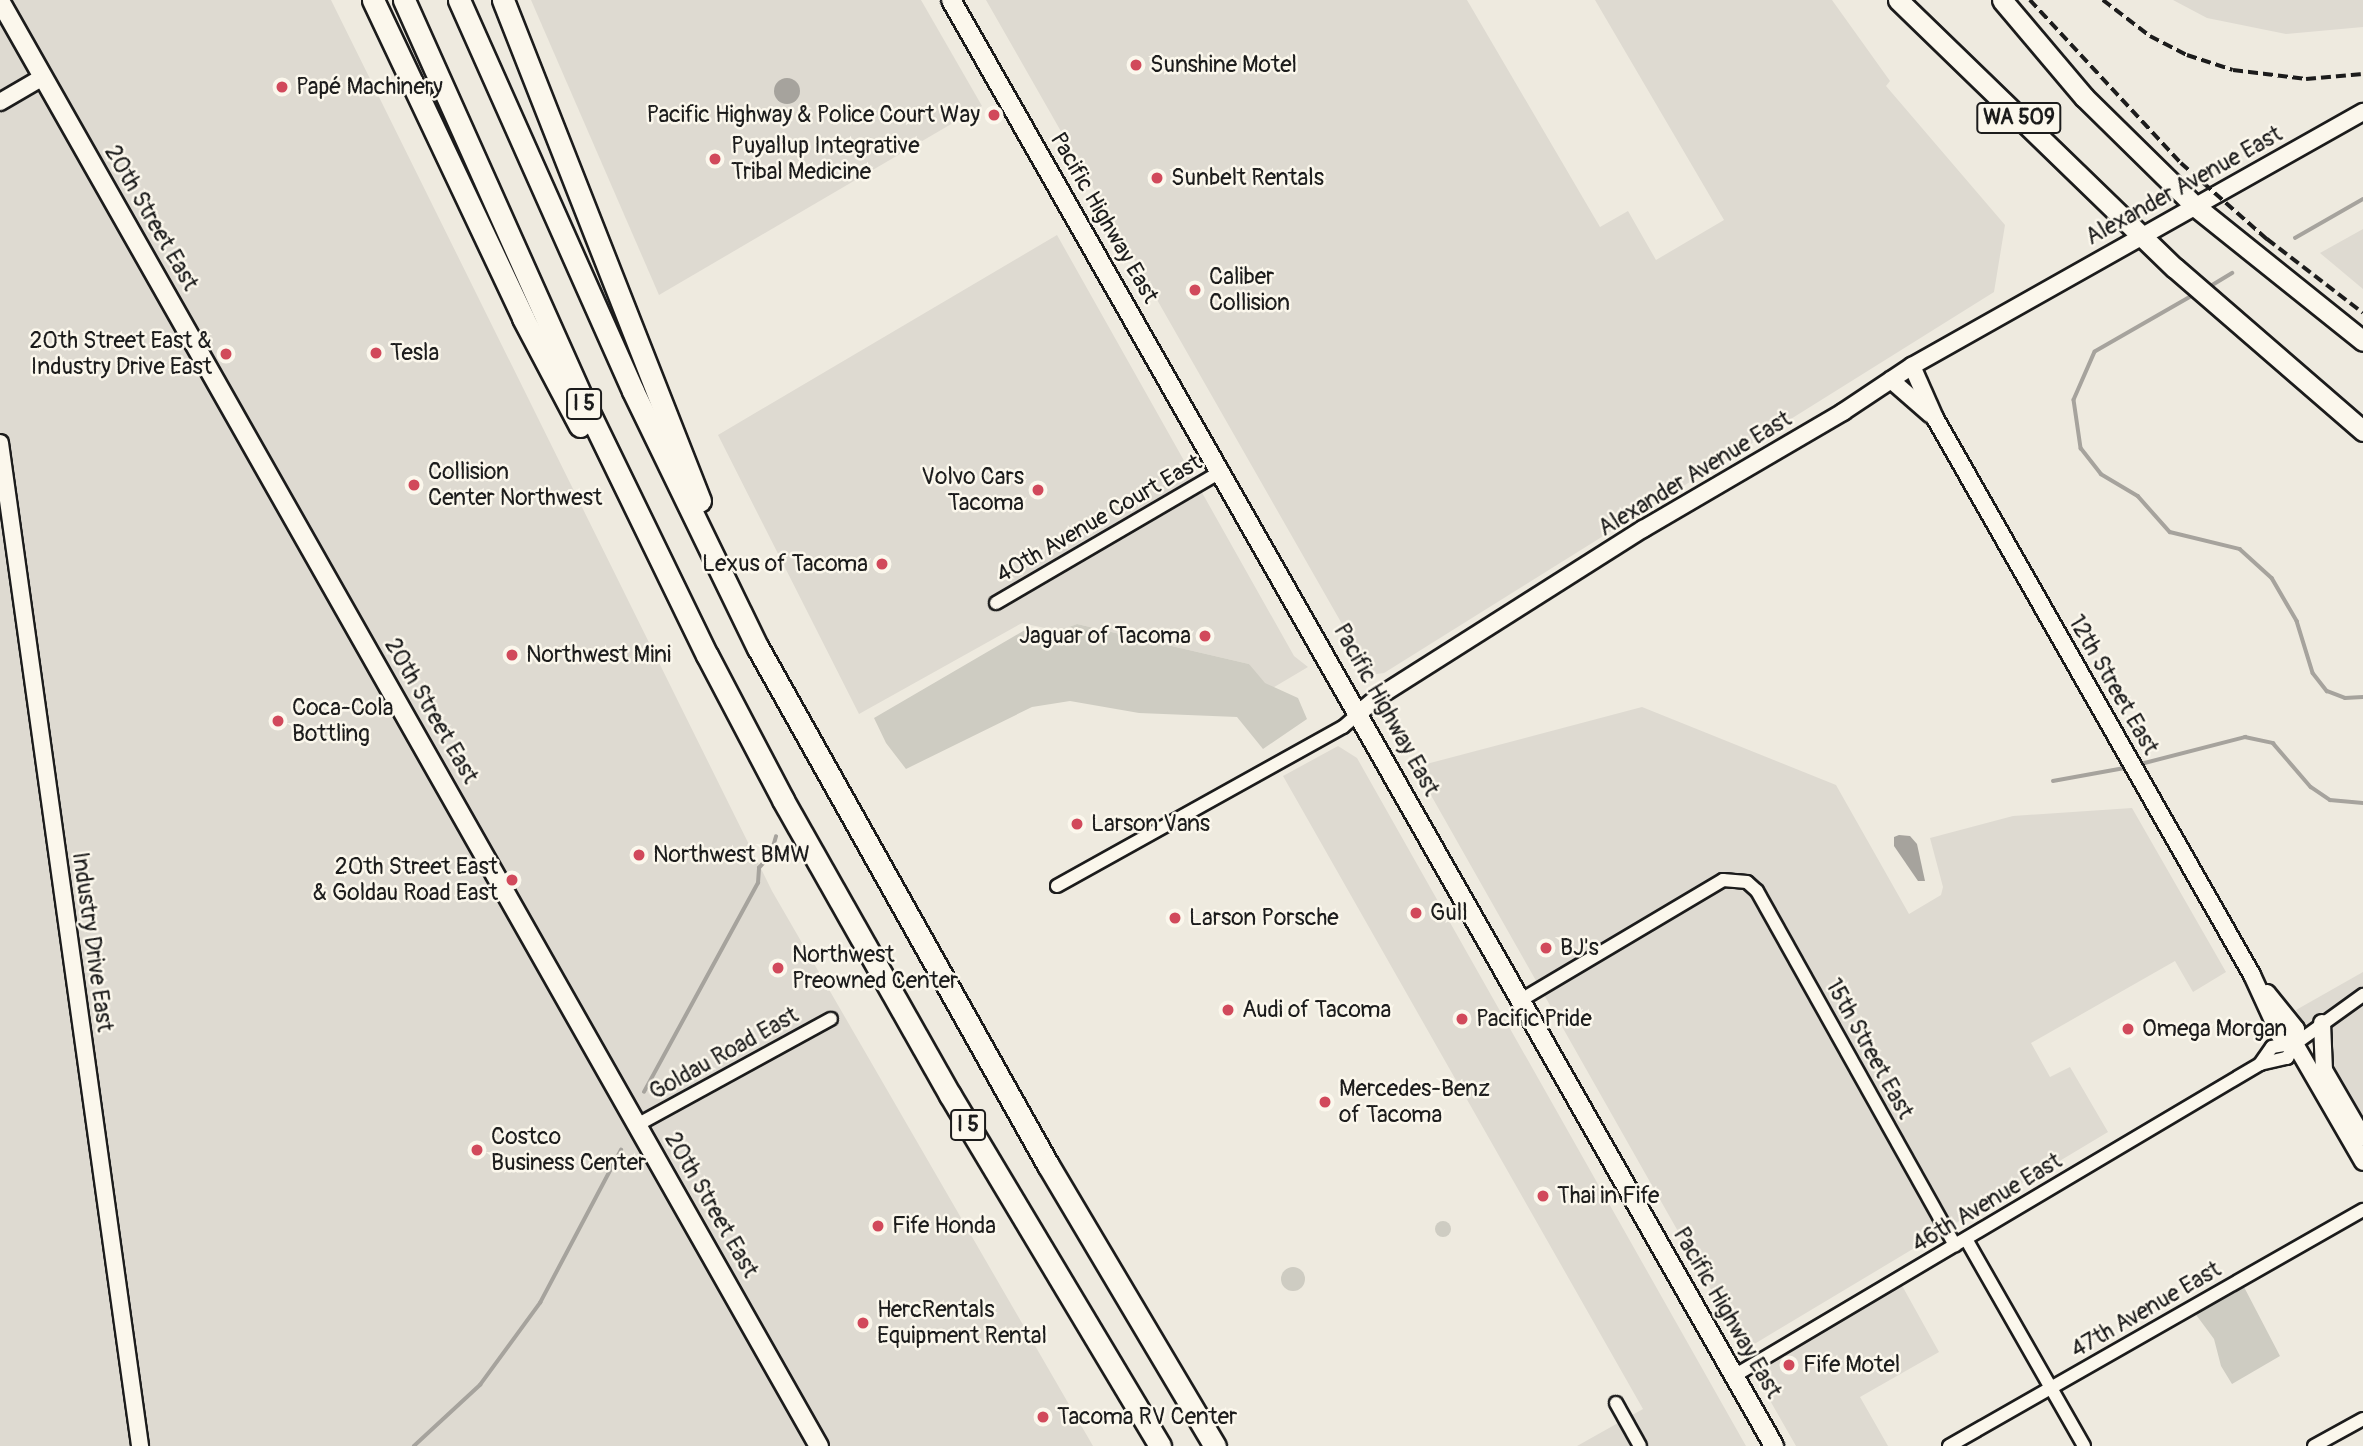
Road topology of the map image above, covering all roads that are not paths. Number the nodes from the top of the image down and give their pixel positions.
1 (373, 0) edge
2 (404, 0) edge
3 (459, 0) edge
4 (503, 0) edge
5 (951, 0) edge
6 (1898, 0) edge
7 (2002, 0) edge
8 (0, 1) edge
9 (43, 77) junction
10 (0, 102) edge
11 (2363, 112) edge
12 (2196, 207) junction
13 (2141, 235) junction
14 (2363, 341) edge
15 (1912, 366) junction
16 (1891, 380) junction
17 (1935, 418) junction
18 (2363, 431) edge
19 (0, 443) edge
20 (1222, 471) junction
21 (630, 502) junction
22 (996, 603) dead end
23 (774, 677) junction
24 (1359, 713) junction
25 (1057, 886) dead end
26 (2363, 995) edge
27 (1521, 1000) junction
28 (831, 1019) dead end
29 (2322, 1023) junction
30 (2295, 1044) junction
31 (637, 1125) junction
32 (2363, 1137) edge
33 (2363, 1162) edge
34 (2363, 1210) edge
35 (1961, 1242) junction
36 (1153, 1346) junction
37 (1734, 1376) junction
38 (2051, 1388) junction
39 (1616, 1403) dead end
40 (2363, 1419) edge
41 (140, 1446) edge
42 (819, 1446) edge
43 (1160, 1446) edge
44 (1215, 1446) edge
45 (1231, 1446) edge
46 (1640, 1446) edge
47 (1774, 1446) edge
48 (1949, 1446) edge
49 (2084, 1446) edge
50 (2314, 1446) edge

1 - 21 highway
2 - 21 highway, I 5
3 - 23 highway, I 5
4 - 23 highway
5 - 20 main road, Pacific Highway East
6 - 13 highway, WA 509
7 - 12 highway, WA 509
8 - 9 main road, 20th Street East
9 - 10 street
9 - 31 main road, 20th Street East
11 - 12 street, Alexander Avenue East
12 - 13 street, Alexander Avenue East
12 - 14 highway, WA 509
13 - 15 street, Alexander Avenue East
13 - 18 highway, WA 509
15 - 16 street, Alexander Avenue East
15 - 17 street, 12th Street East
16 - 17 street, 12th Street East
16 - 24 street, Alexander Avenue East
17 - 30 street, 12th Street East
19 - 41 street, Industry Drive East
20 - 22 street, 40th Avenue Court East
20 - 24 main road, Pacific Highway East
21 - 43 highway, I 5
23 - 36 highway, I 5
24 - 25 street, Alexander Avenue East
24 - 27 main road, Pacific Highway East
26 - 29 street, 46th Avenue East
27 - 35 street, 15th Street East
27 - 37 main road, Pacific Highway East
28 - 31 street, Goldau Road East
29 - 30 street, 46th Avenue East
29 - 32 street
30 - 33 street, 12th Street East
30 - 35 street, 46th Avenue East
31 - 42 main road, 20th Street East
34 - 38 street, 47th Avenue East
35 - 37 street, 46th Avenue East
35 - 38 street, 15th Street East
36 - 44 highway, I 5
36 - 45 highway
37 - 47 main road, Pacific Highway East
38 - 48 street, 47th Avenue East
38 - 49 street, 15th Street East
39 - 46 street
40 - 50 street

